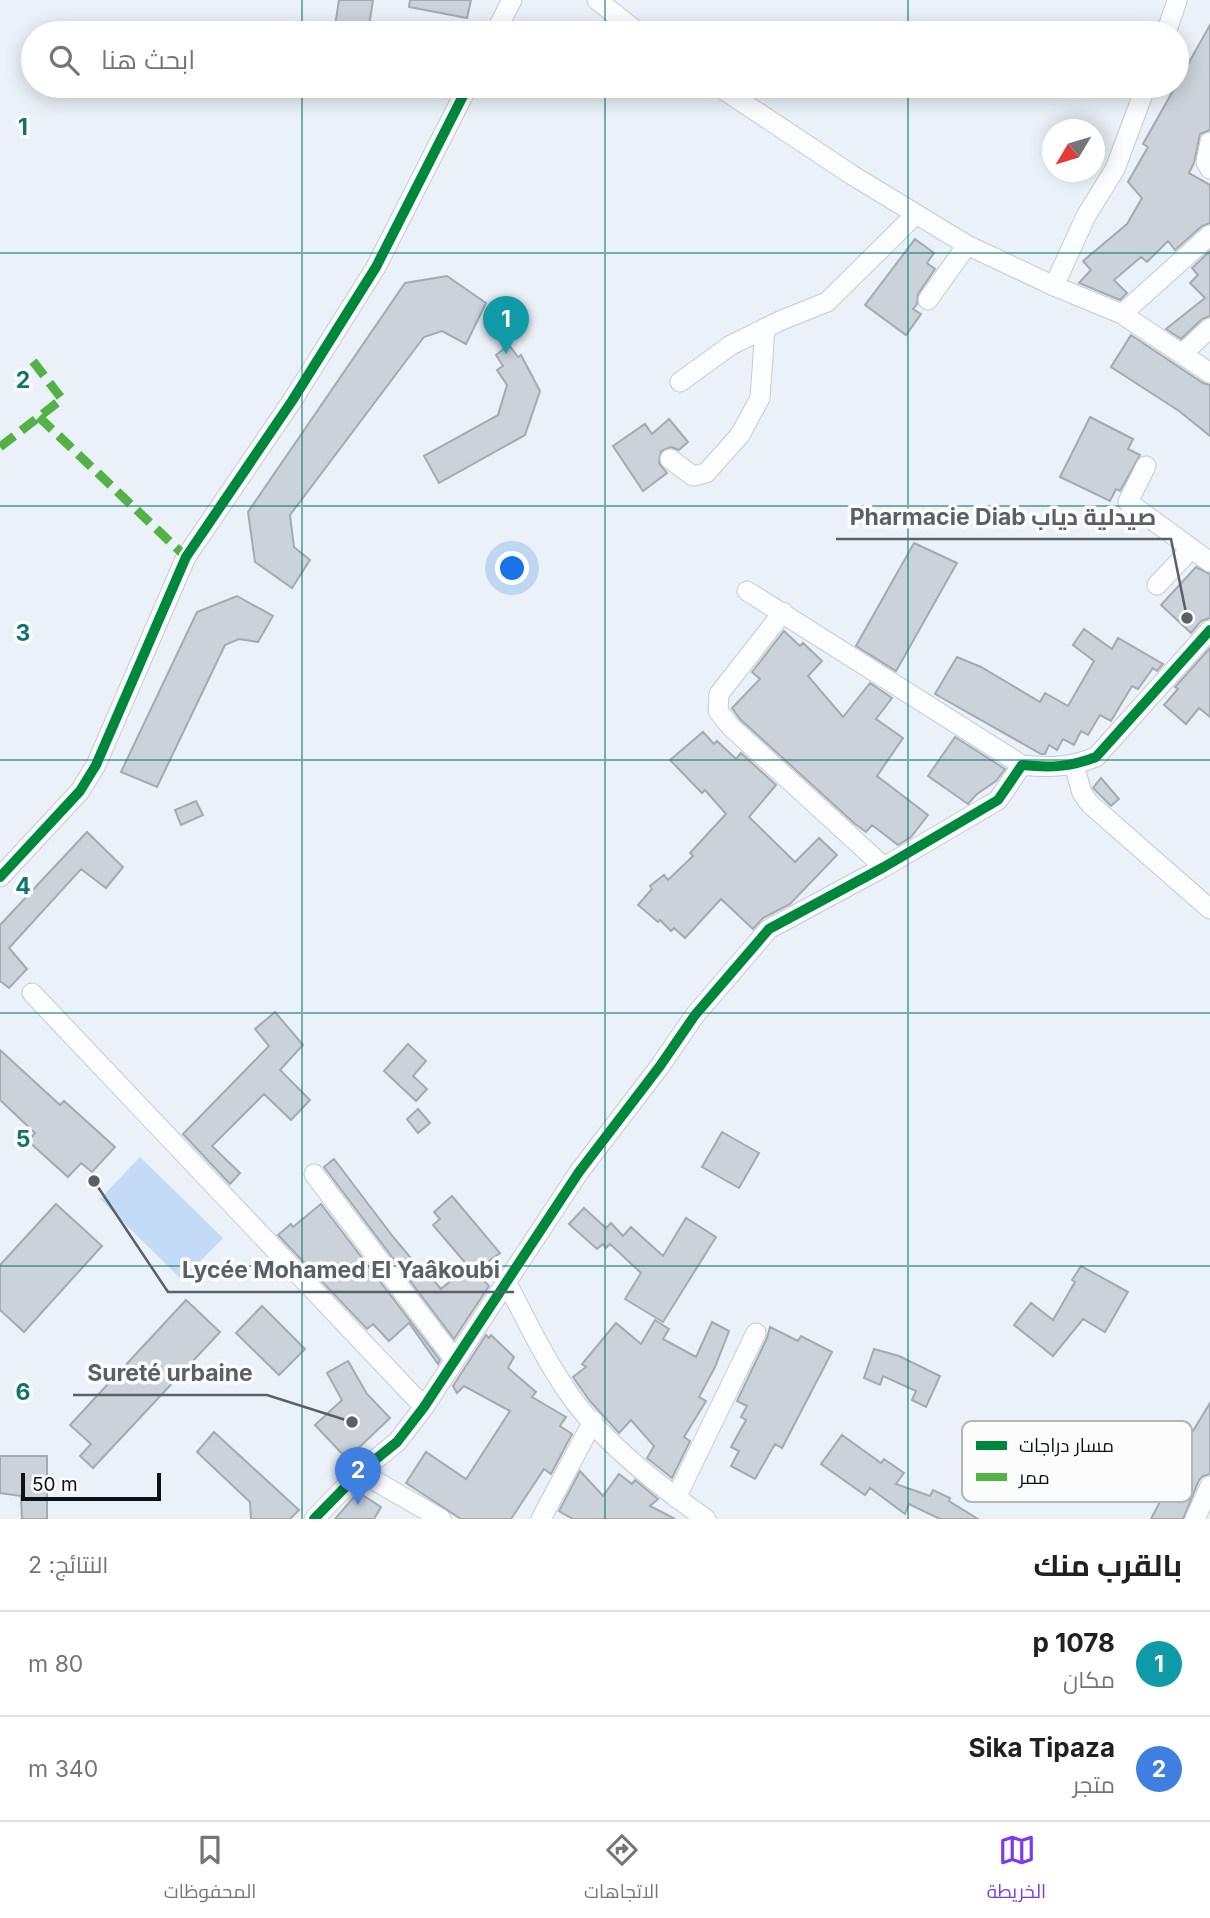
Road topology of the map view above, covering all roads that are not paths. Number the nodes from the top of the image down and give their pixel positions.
1 (512, 0) edge
2 (597, 0) edge
3 (1177, 1) edge
4 (501, 21) edge
5 (624, 21) edge
6 (1170, 21) edge
7 (462, 98) edge
8 (736, 98) edge
9 (1142, 98) edge
10 (1210, 142) edge
11 (1210, 169) edge
12 (916, 214) junction
13 (1210, 234) edge
14 (968, 245) junction
15 (1054, 286) junction
16 (928, 300) dead end
17 (1122, 314) junction
18 (765, 328) junction
19 (1210, 328) edge
20 (1183, 354) junction
21 (1210, 373) edge
22 (680, 382) dead end
23 (670, 459) dead end
24 (1146, 466) dead end
25 (1191, 549) junction
26 (1210, 562) edge
27 (1157, 585) dead end
28 (747, 591) dead end
29 (783, 612) junction
30 (1210, 630) edge
31 (1022, 765) junction
32 (1074, 765) junction
33 (884, 867) junction
34 (0, 877) edge
35 (1210, 909) edge
36 (32, 993) dead end
37 (314, 1174) dead end
38 (507, 1283) junction
39 (756, 1333) dead end
40 (455, 1360) junction
41 (424, 1407) junction
42 (593, 1421) junction
43 (360, 1472) junction
44 (1210, 1486) edge
45 (676, 1498) junction
46 (314, 1519) edge
47 (441, 1519) edge
48 (541, 1519) edge
49 (706, 1519) edge
50 (1195, 1519) edge

1 - 4 street
2 - 5 street
3 - 6 street
7 - 34 street
8 - 12 street
9 - 15 street
10 - 11 street
12 - 14 street
12 - 18 street
13 - 17 street
14 - 15 street
14 - 16 street
15 - 17 street
17 - 20 street
18 - 22 street
18 - 23 street
19 - 20 street
20 - 21 street
24 - 25 street
25 - 26 street
25 - 27 street
28 - 29 street
29 - 31 street
29 - 33 street
30 - 32 street
31 - 32 street
31 - 33 street
32 - 35 street
33 - 38 street
36 - 41 street
37 - 40 street
38 - 40 street
38 - 42 street
39 - 45 street
40 - 41 street
41 - 43 street
42 - 45 street
42 - 48 street
43 - 46 street
43 - 47 street
44 - 50 street
45 - 49 street

